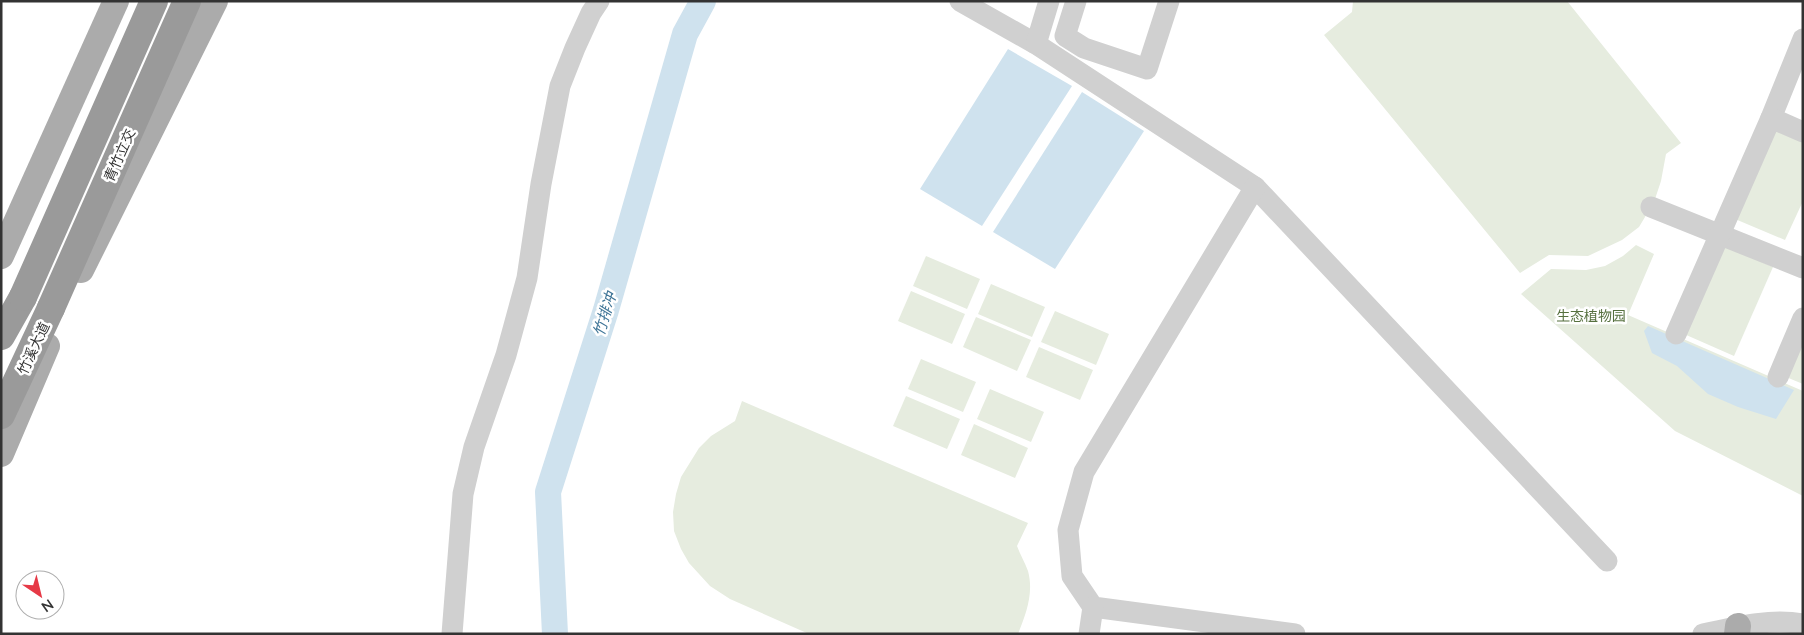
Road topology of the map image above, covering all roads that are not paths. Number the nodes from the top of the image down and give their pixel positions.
1 (116, 1) edge
2 (154, 1) edge
3 (186, 1) edge
4 (215, 1) edge
5 (599, 1) edge
6 (960, 1) edge
7 (1049, 1) edge
8 (1076, 1) edge
9 (1169, 1) edge
10 (1803, 39) edge
11 (1036, 44) junction
12 (1771, 118) junction
13 (1803, 132) edge
14 (1255, 186) junction
15 (1651, 207) dead end
16 (1720, 234) junction
17 (1, 256) edge
18 (1803, 268) edge
19 (60, 302) junction
20 (1803, 318) edge
21 (1676, 334) dead end
22 (1, 336) edge
23 (1778, 377) dead end
24 (2, 414) edge
25 (1, 454) edge
26 (1606, 561) dead end
27 (1093, 607) junction
28 (1803, 624) edge
29 (1738, 630) edge
30 (452, 634) edge
31 (1089, 634) edge
32 (1295, 634) edge
33 (1703, 634) edge

1 - 17 main road
2 - 22 highway, bridge
3 - 19 highway, 青竹立交, bridge
4 - 19 main road
5 - 30 street
6 - 11 street
7 - 11 street
8 - 9 street
10 - 12 street
11 - 14 street
12 - 13 street
12 - 16 street
14 - 26 street
14 - 27 street
15 - 16 street
16 - 18 street
16 - 21 street
19 - 24 highway, 竹溪大道
19 - 25 main road
20 - 23 street
27 - 31 street
27 - 32 street
28 - 29 street
29 - 33 street

